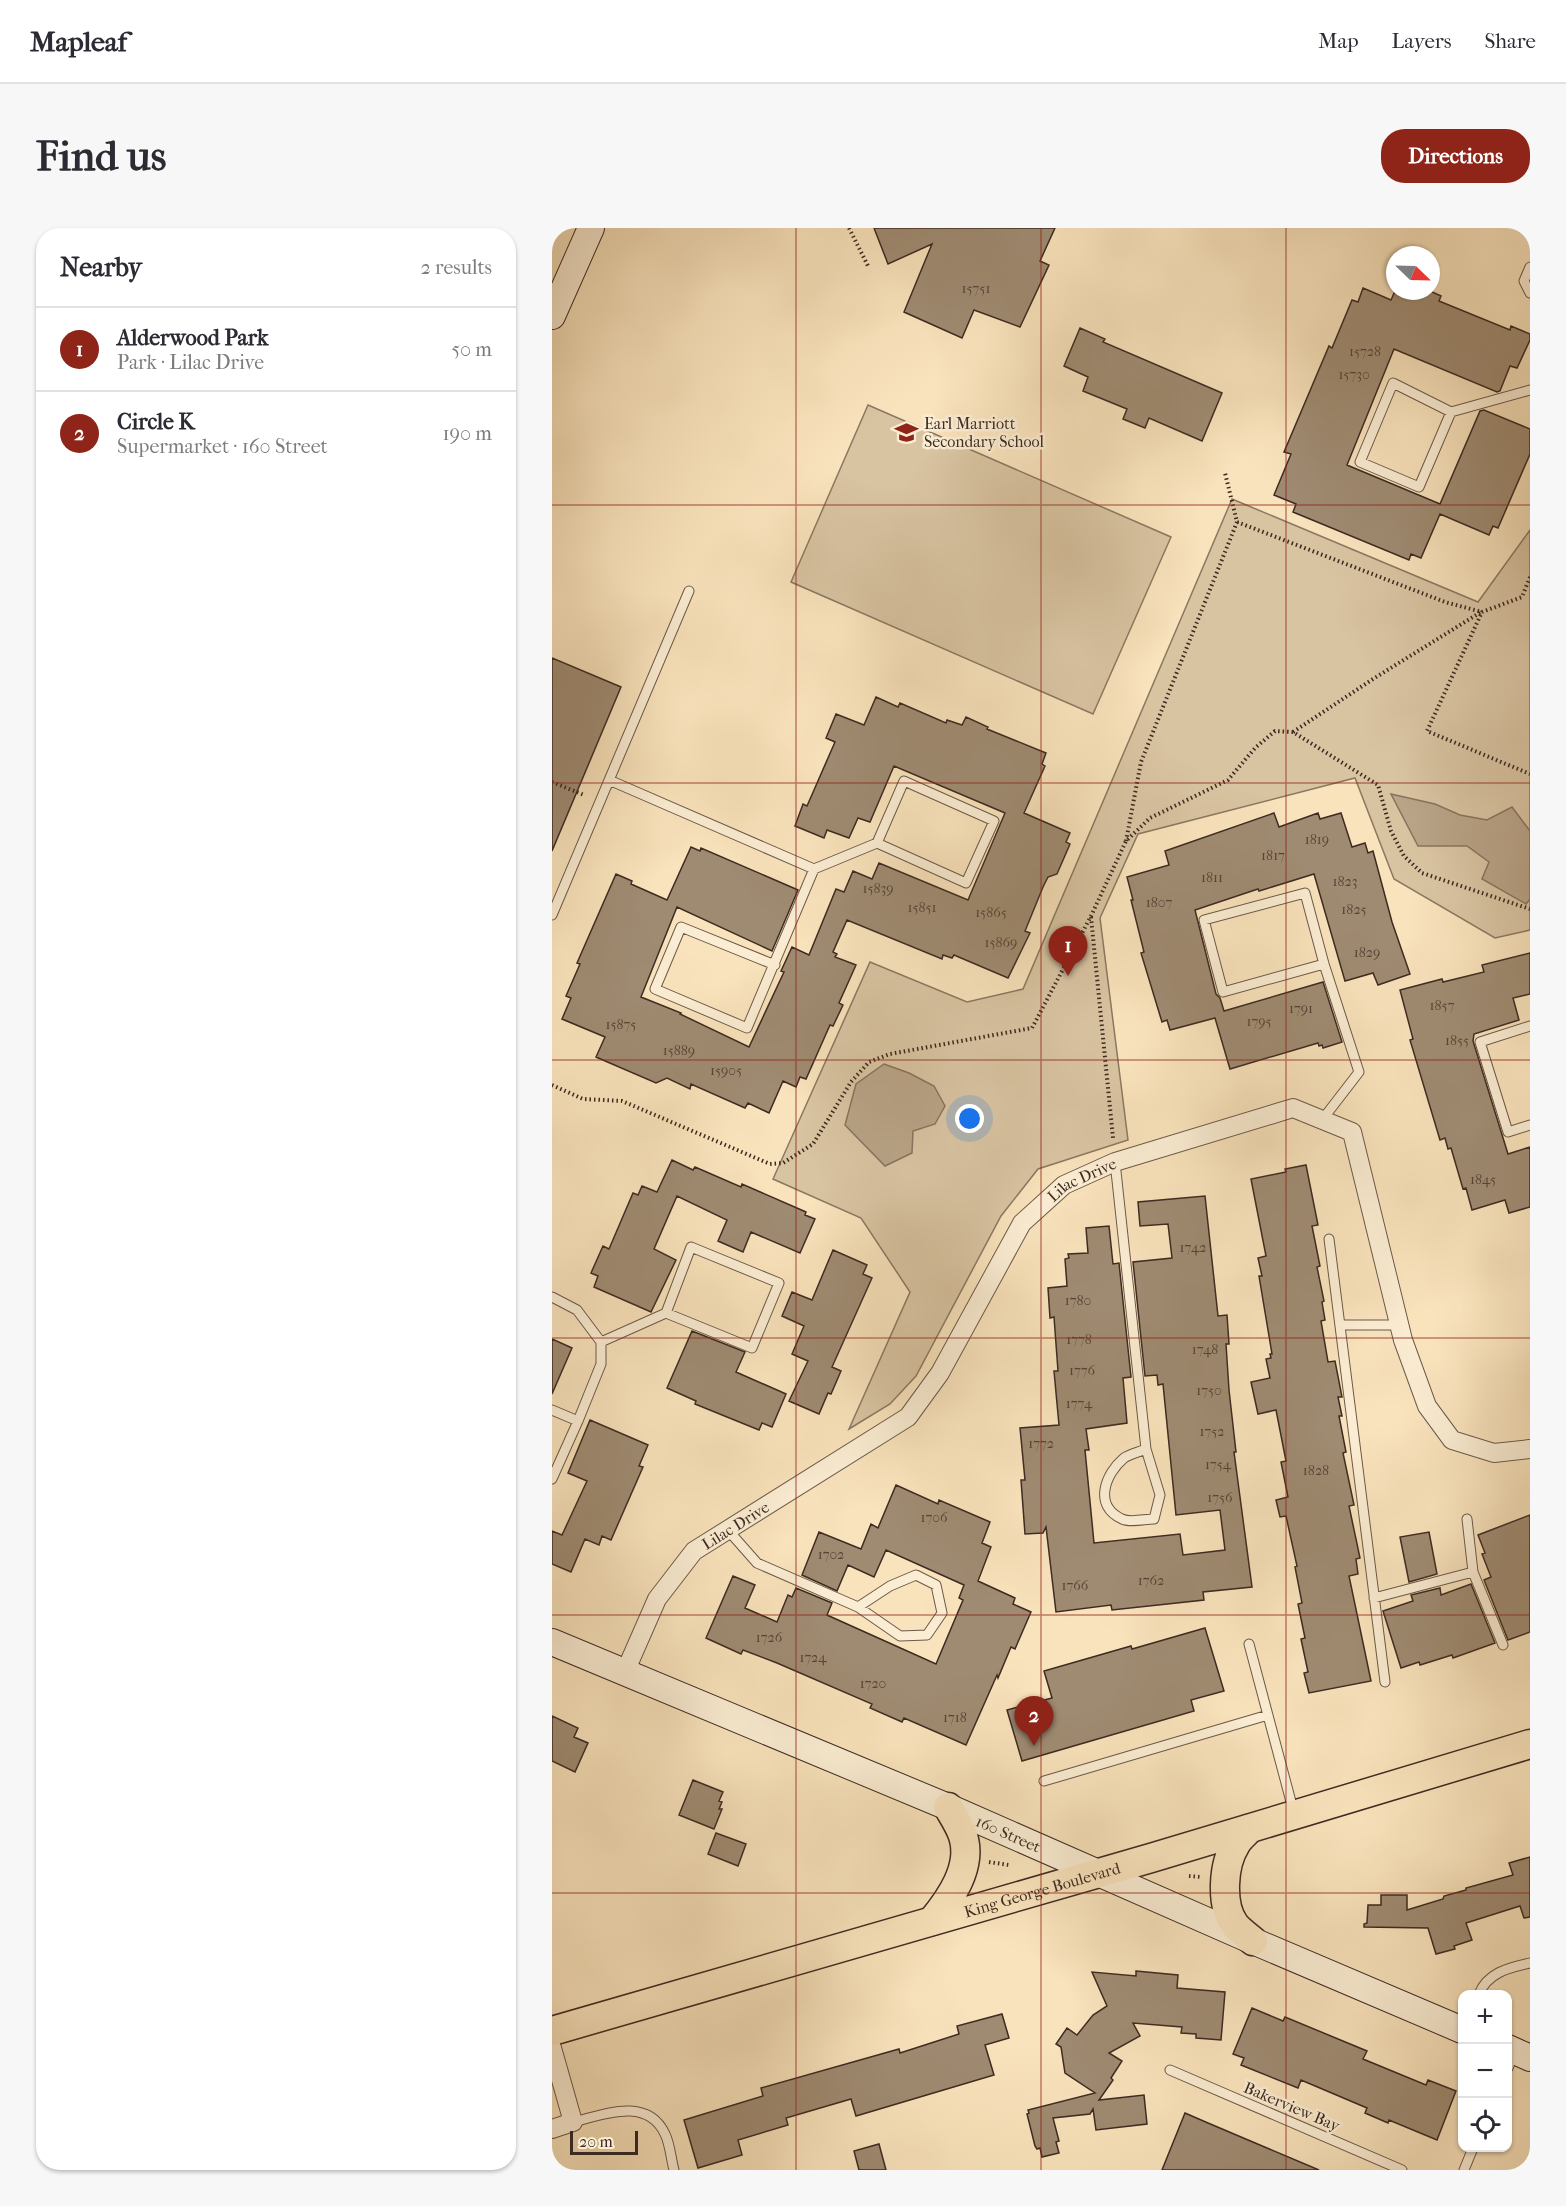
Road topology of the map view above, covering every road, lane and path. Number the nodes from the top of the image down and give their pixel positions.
1 (591, 228) edge
2 (849, 228) edge
3 (1530, 267) edge
4 (869, 268) dead end
5 (1530, 293) edge
6 (552, 316) edge
7 (1530, 390) edge
8 (1450, 412) junction
9 (1226, 473) dead end
10 (1237, 522) junction
11 (1530, 577) edge
12 (689, 591) dead end
13 (1482, 612) junction
14 (1293, 732) junction
15 (1530, 774) edge
16 (609, 780) junction
17 (552, 782) edge
18 (584, 795) dead end
19 (1126, 841) junction
20 (877, 843) junction
21 (814, 869) junction
22 (1530, 909) edge
23 (552, 915) edge
24 (1091, 916) junction
25 (775, 964) junction
26 (1324, 964) junction
27 (1530, 1026) edge
28 (552, 1085) edge
29 (1322, 1120) junction
30 (1530, 1125) edge
31 (1113, 1138) dead end
32 (1115, 1162) junction
33 (1329, 1239) dead end
34 (552, 1297) edge
35 (666, 1313) junction
36 (1340, 1324) junction
37 (1399, 1325) junction
38 (601, 1342) junction
39 (552, 1410) edge
40 (578, 1420) junction
41 (1146, 1449) junction
42 (1530, 1449) edge
43 (552, 1479) edge
44 (1467, 1519) dead end
45 (727, 1529) junction
46 (1473, 1572) junction
47 (1374, 1598) junction
48 (858, 1607) junction
49 (552, 1642) edge
50 (1249, 1644) dead end
51 (1503, 1645) dead end
52 (625, 1672) junction
53 (1385, 1682) dead end
54 (1268, 1715) junction
55 (1530, 1744) edge
56 (1044, 1781) dead end
57 (948, 1807) junction
58 (1295, 1815) junction
59 (1248, 1829) junction
60 (980, 1862) dead end
61 (1009, 1865) dead end
62 (1098, 1873) junction
63 (932, 1921) junction
64 (1253, 1941) junction
65 (1530, 1963) edge
66 (1481, 1990) edge
67 (1458, 2028) edge
68 (552, 2031) edge
69 (552, 2048) edge
70 (1170, 2070) dead end
71 (573, 2122) junction
72 (552, 2129) edge
73 (1471, 2152) edge
74 (674, 2170) edge
75 (1401, 2170) edge
76 (1464, 2170) edge

1 - 6 main road
2 - 4 path
3 - 5 lane
7 - 8 lane
8 - 8 lane
9 - 10 path
10 - 13 path
10 - 19 path
11 - 13 path
12 - 16 lane
13 - 14 path
13 - 15 path
14 - 19 path
14 - 22 path
16 - 21 lane
16 - 23 lane
17 - 18 path
19 - 24 path
20 - 20 lane
20 - 21 lane
21 - 25 lane
24 - 28 path
24 - 31 path
25 - 25 lane
26 - 26 lane
26 - 29 lane
27 - 30 lane
29 - 32 street, Lilac Drive
29 - 37 street, Lilac Drive
32 - 41 lane
32 - 45 street, Lilac Drive
33 - 36 lane
34 - 38 lane
35 - 35 lane
35 - 38 lane
36 - 37 lane
36 - 47 lane
37 - 42 street, Lilac Drive
38 - 40 lane
39 - 40 lane
40 - 43 lane
41 - 41 lane
44 - 46 lane
45 - 48 lane
45 - 52 street, Lilac Drive
46 - 47 lane
46 - 51 lane
47 - 53 lane
48 - 48 lane
49 - 52 main road, 160 Street
50 - 54 lane
52 - 57 main road, 160 Street
54 - 56 lane
54 - 58 lane
55 - 58 main road, King George Boulevard
57 - 62 main road, 160 Street
57 - 63 main road
58 - 59 main road, King George Boulevard
59 - 62 main road, King George Boulevard
59 - 64 main road
60 - 61 path
62 - 63 main road, King George Boulevard
62 - 64 main road, 160 Street
63 - 68 main road, King George Boulevard
64 - 67 main road, 160 Street
65 - 66 lane
69 - 71 street
70 - 75 lane, Bakerview Bay
71 - 72 street
71 - 74 lane
73 - 76 lane

